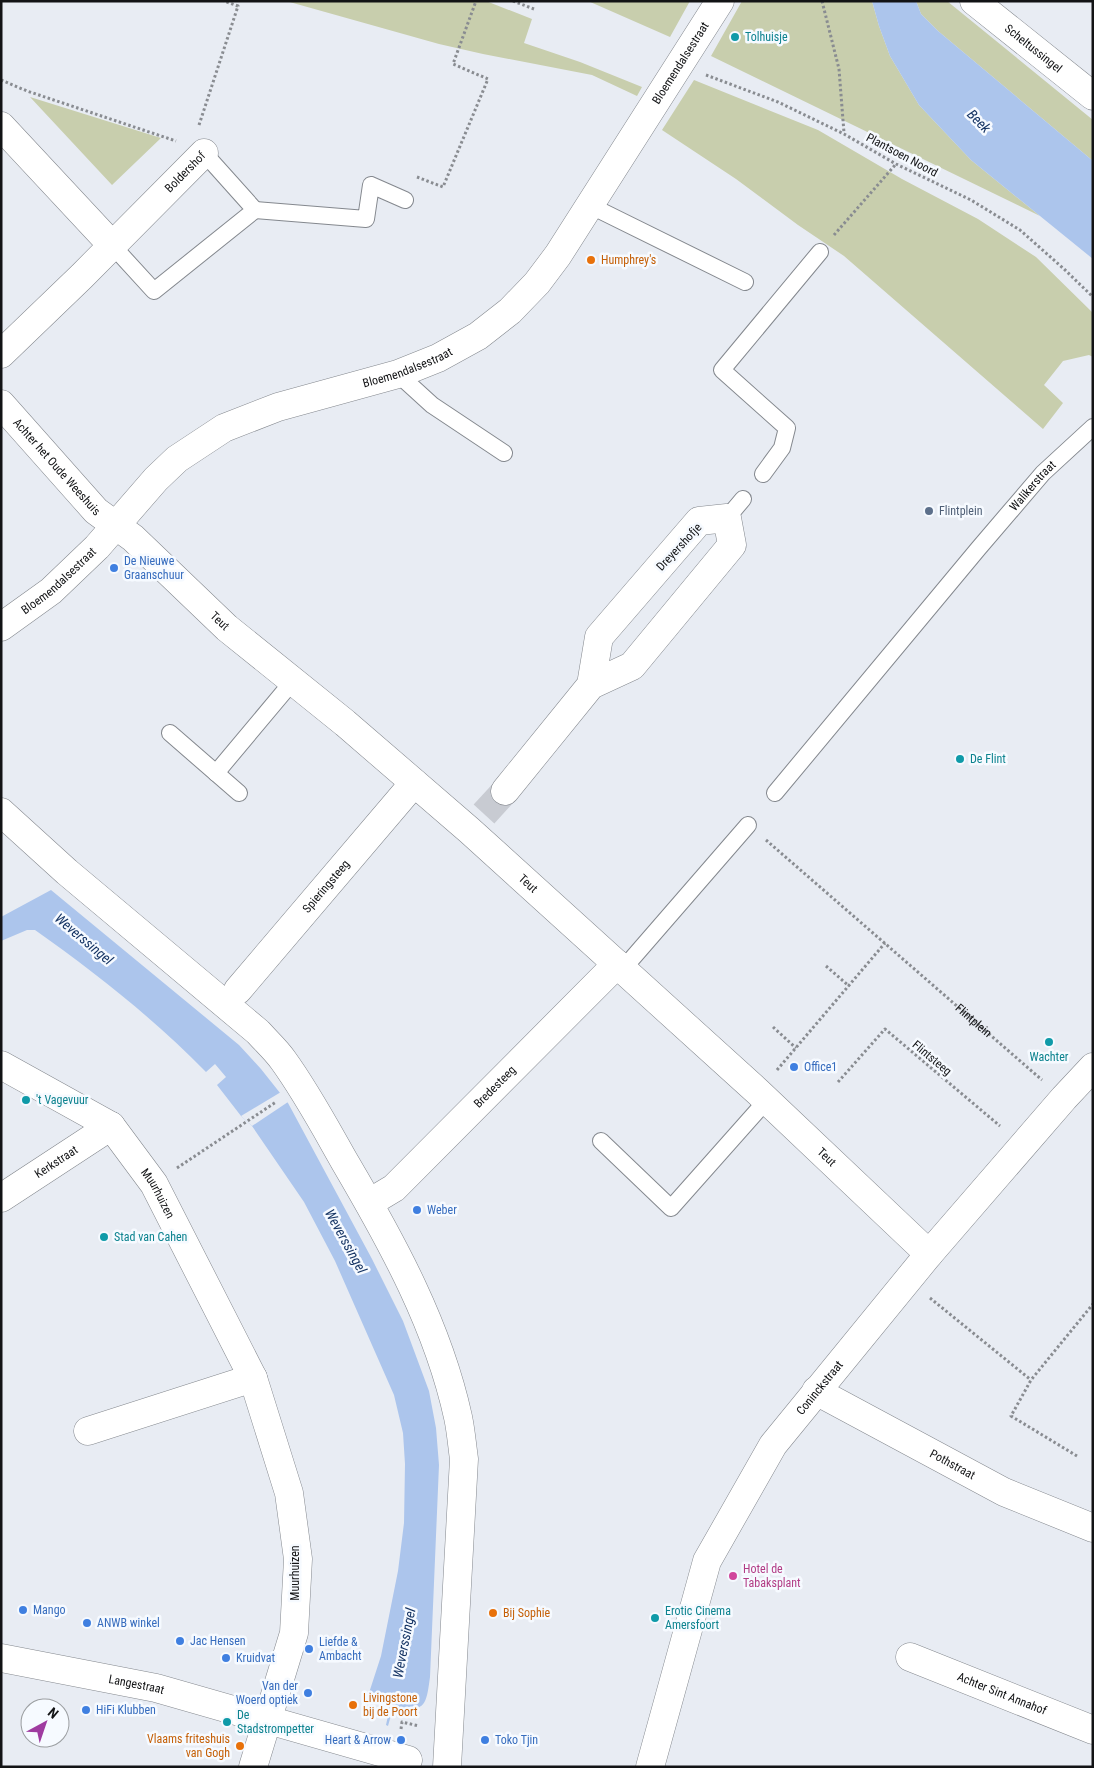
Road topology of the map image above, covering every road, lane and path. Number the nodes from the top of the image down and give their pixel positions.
1 (224, 1) edge
2 (476, 1) edge
3 (513, 1) edge
4 (720, 1) edge
5 (822, 1) edge
6 (974, 1) edge
7 (534, 9) dead end
8 (681, 63) junction
9 (1, 80) edge
10 (1093, 96) edge
11 (1, 126) edge
12 (844, 134) junction
13 (204, 153) junction
14 (896, 164) junction
15 (415, 176) dead end
16 (405, 200) dead end
17 (591, 206) junction
18 (256, 210) junction
19 (112, 244) junction
20 (820, 252) joint
21 (745, 282) dead end
22 (1093, 297) edge
23 (1, 354) edge
24 (398, 374) junction
25 (1, 404) edge
26 (1093, 428) edge
27 (504, 453) dead end
28 (763, 474) dead end
29 (116, 526) junction
30 (1, 627) edge
31 (293, 681) junction
32 (591, 685) junction
33 (170, 733) dead end
34 (216, 773) junction
35 (414, 783) junction
36 (505, 791) tunnel mouth
37 (239, 793) dead end
38 (775, 793) dead end
39 (1, 812) edge
40 (748, 825) joint
41 (885, 943) junction
42 (620, 966) junction
43 (826, 966) dead end
44 (848, 986) junction
45 (238, 990) dead end
46 (772, 1028) dead end
47 (796, 1048) junction
48 (1, 1065) edge
49 (1093, 1067) edge
50 (838, 1082) dead end
51 (762, 1096) junction
52 (284, 1097) dead end
53 (1064, 1098) junction
54 (110, 1126) junction
55 (601, 1141) dead end
56 (1023, 1146) junction
57 (154, 1184) junction
58 (1, 1198) edge
59 (369, 1203) junction
60 (930, 1254) junction
61 (908, 1280) junction
62 (1093, 1304) edge
63 (253, 1378) junction
64 (1031, 1380) junction
65 (816, 1391) junction
66 (88, 1431) dead end
67 (1078, 1456) dead end
68 (1093, 1528) edge
69 (910, 1657) dead end
70 (1, 1658) edge
71 (268, 1721) junction
72 (1093, 1730) edge
73 (416, 1763) edge
74 (253, 1767) edge
75 (447, 1767) edge
76 (650, 1767) edge

1 - 13 path
2 - 15 path
3 - 7 path
4 - 8 street, Bloemendalsestraat
5 - 12 path
6 - 10 street, Scheltussingel
8 - 12 path, Plantsoen Noord
8 - 17 street, Bloemendalsestraat
9 - 13 path
11 - 19 street
12 - 14 path, Plantsoen Noord
13 - 18 lane, Boldershof
13 - 19 street, Boldershof
14 - 20 path
14 - 22 path, Plantsoen Noord
16 - 18 lane
17 - 21 lane
17 - 24 street, Bloemendalsestraat
18 - 19 lane
19 - 23 street, Boldershof
20 - 28 lane
24 - 27 lane
24 - 29 street, Bloemendalsestraat
25 - 29 street, Achter het Oude Weeshuis
26 - 38 lane, Walikerstraat
29 - 30 street, Bloemendalsestraat
29 - 31 street, Teut
31 - 34 lane
31 - 35 street, Teut
32 - 32 street, Dreyershofje
32 - 36 street, Dreyershofje
33 - 34 lane
34 - 37 lane
35 - 42 street, Teut
35 - 45 street, Spieringsteeg
39 - 59 street
40 - 41 path, Flintplein
40 - 42 lane
41 - 44 path
41 - 53 path, Flintplein
42 - 51 street, Teut
42 - 59 street, Bredesteeg
43 - 44 path
44 - 47 path
46 - 47 path
47 - 51 path
48 - 54 street, Muurhuizen
49 - 53 street, Coninckstraat
50 - 56 path, Flintsteeg
51 - 55 lane
51 - 60 street, Teut
52 - 57 path
53 - 56 street, Coninckstraat
54 - 57 street, Muurhuizen
54 - 58 street, Kerkstraat
56 - 60 street, Coninckstraat
57 - 63 street, Muurhuizen
59 - 75 street
60 - 61 street, Coninckstraat
61 - 64 path
61 - 65 street, Coninckstraat
62 - 64 path
63 - 66 street
63 - 71 street, Muurhuizen
64 - 67 path
65 - 68 street, Pothstraat
65 - 76 street, Coninckstraat
69 - 72 street, Achter Sint Annahof
70 - 71 street, Langestraat
71 - 73 street, Langestraat
71 - 74 street, Muurhuizen

